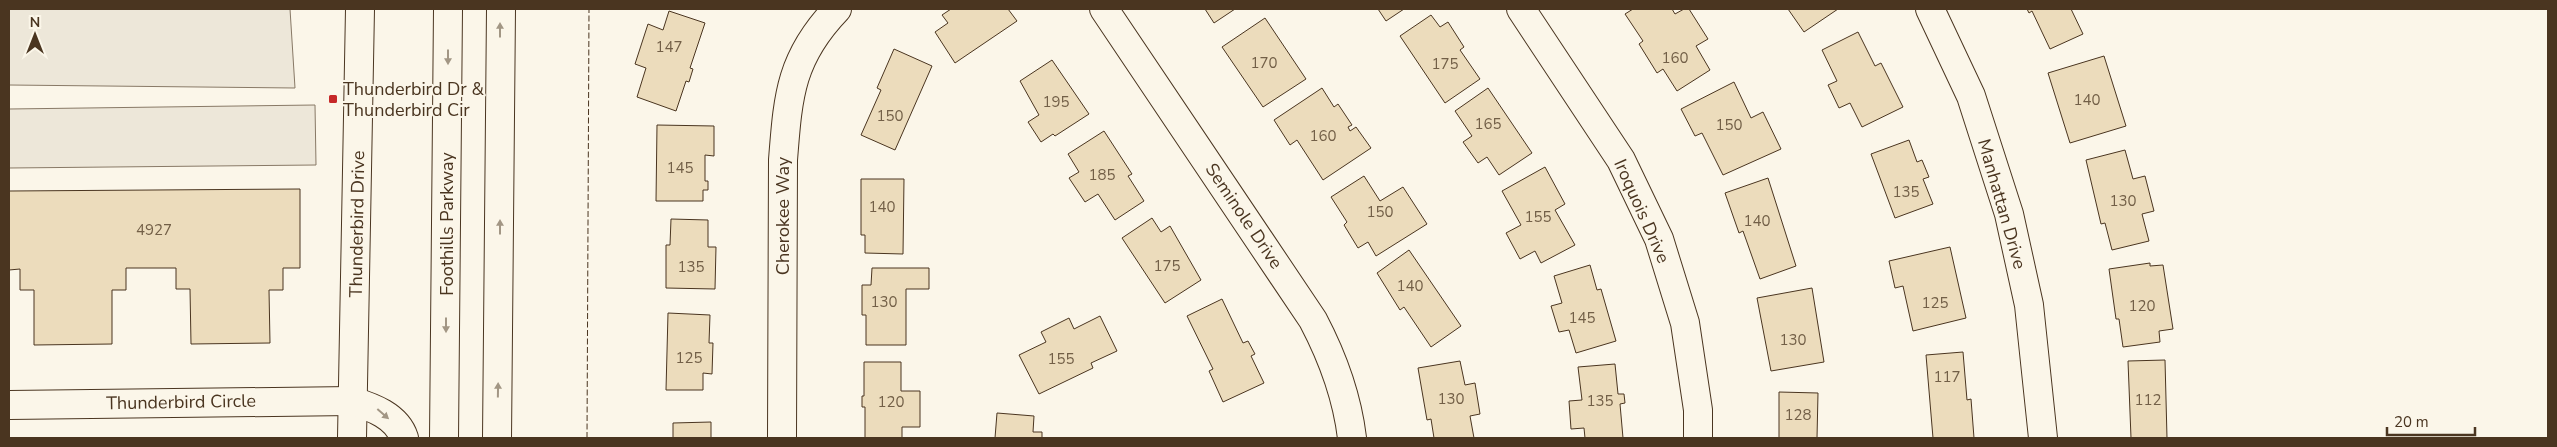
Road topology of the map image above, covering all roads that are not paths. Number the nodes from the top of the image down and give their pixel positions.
1 (360, 9) edge
2 (448, 9) edge
3 (501, 9) edge
4 (837, 9) edge
5 (1104, 9) edge
6 (1521, 9) edge
7 (1930, 9) edge
8 (352, 401) junction
9 (9, 405) edge
10 (352, 438) edge
11 (404, 438) edge
12 (444, 438) edge
13 (497, 438) edge
14 (782, 438) edge
15 (1352, 438) edge
16 (1698, 438) edge
17 (2043, 438) edge

1 - 8 main road, Thunderbird Drive
2 -> 12 main road, Foothills Parkway
13 -> 3 main road
4 - 14 main road, Cherokee Way
5 - 15 main road, Seminole Drive
6 - 16 main road, Iroquois Drive
7 - 17 main road, Manhattan Drive
8 - 9 main road, Thunderbird Circle
8 - 10 main road, Thunderbird Drive
8 -> 11 main road, Thunderbird Circle

